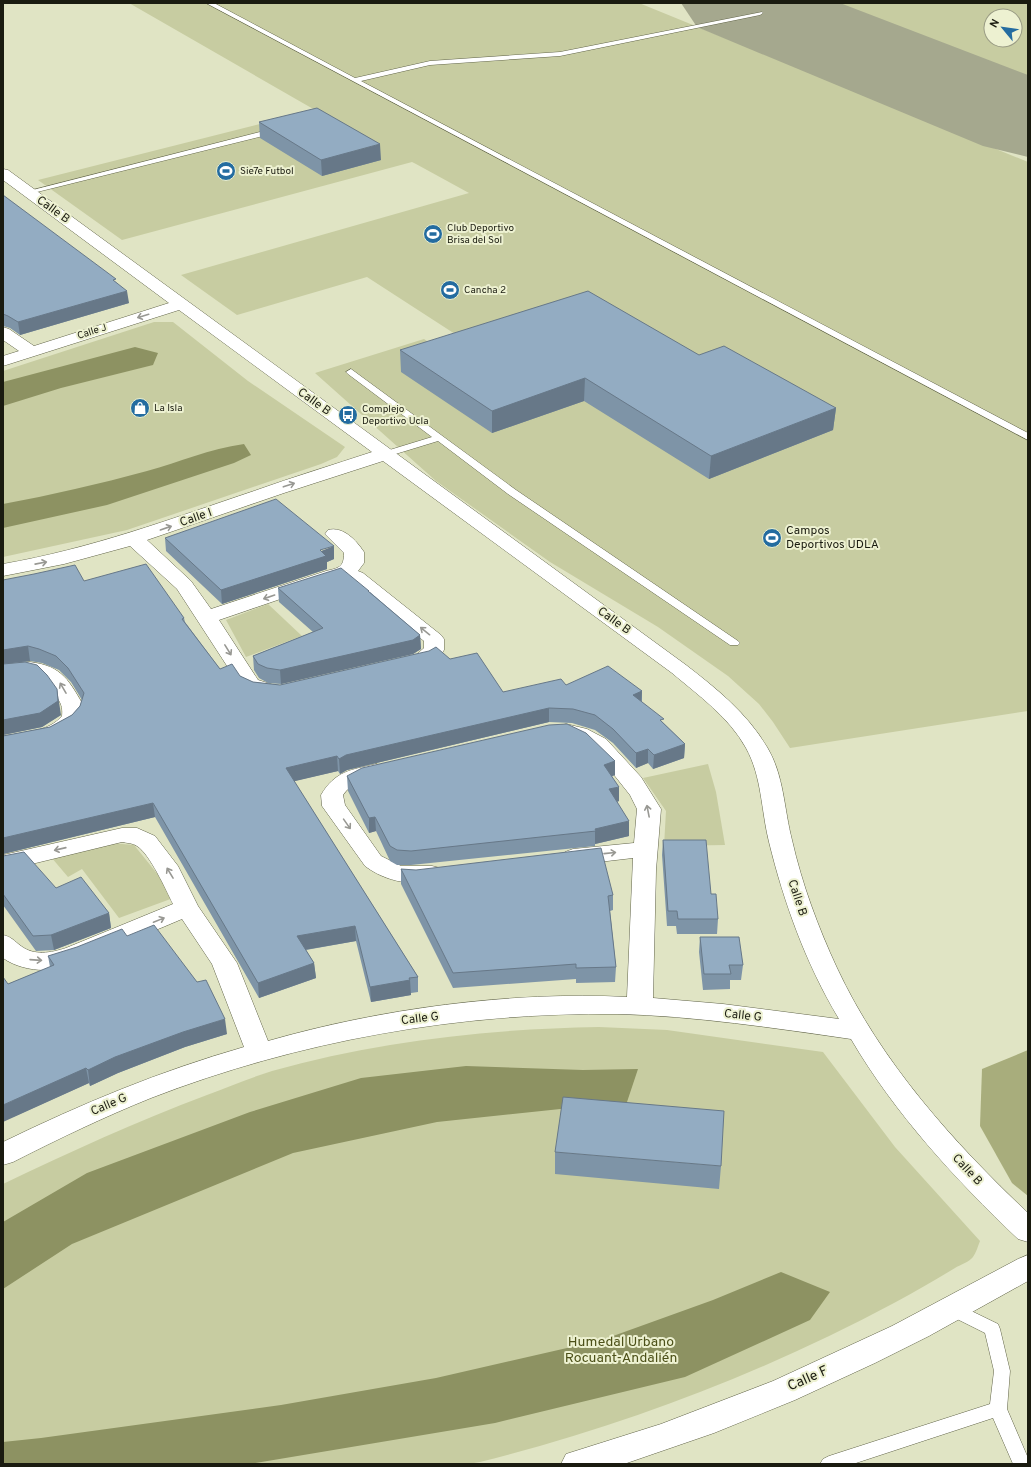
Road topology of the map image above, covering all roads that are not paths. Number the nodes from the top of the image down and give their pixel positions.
1 (209, 3) edge
2 (760, 12) dead end
3 (355, 80) junction
4 (286, 127) edge
5 (6, 178) edge
6 (29, 192) junction
7 (181, 304) junction
8 (3, 332) edge
9 (30, 351) junction
10 (3, 361) edge
11 (351, 372) dead end
12 (1028, 437) edge
13 (439, 438) junction
14 (386, 454) junction
15 (335, 534) dead end
16 (133, 539) junction
17 (3, 570) edge
18 (346, 573) junction
19 (207, 617) junction
20 (734, 643) dead end
21 (391, 667) edge
22 (3, 671) edge
23 (290, 690) edge
24 (549, 731) edge
25 (3, 743) edge
26 (394, 767) edge
27 (645, 849) junction
28 (550, 860) edge
29 (3, 862) edge
30 (455, 871) edge
31 (187, 908) junction
32 (3, 943) edge
33 (640, 1007) junction
34 (859, 1031) junction
35 (258, 1051) junction
36 (3, 1154) edge
37 (1028, 1231) edge
38 (1028, 1267) edge
39 (953, 1309) junction
40 (998, 1409) junction
41 (577, 1464) edge
42 (829, 1464) edge
43 (1022, 1464) edge

1 - 3 lane
2 - 3 lane
3 - 12 lane
4 - 6 lane
5 - 6 street, Calle B
6 - 7 street, Calle B
7 -> 9 street, Calle J
7 - 14 street, Calle B
8 - 9 street
9 - 10 street, Calle J
11 - 13 lane
13 - 14 lane
13 - 20 lane
16 -> 14 street, Calle I
14 - 34 street, Calle B
15 - 18 street
17 -> 16 street, Calle I
16 - 19 street
18 -> 19 street
21 -> 18 street
19 -> 23 street
25 -> 22 street
27 -> 24 street
26 -> 30 street
28 -> 27 street
27 - 33 street
31 -> 29 street
32 -> 31 street
31 - 35 street
33 - 34 street, Calle G
33 - 35 street, Calle G
34 - 37 street, Calle B
35 - 36 street, Calle G
38 - 39 street, Calle F
39 - 40 lane
39 - 41 street, Calle F
40 - 42 lane
40 - 43 lane

